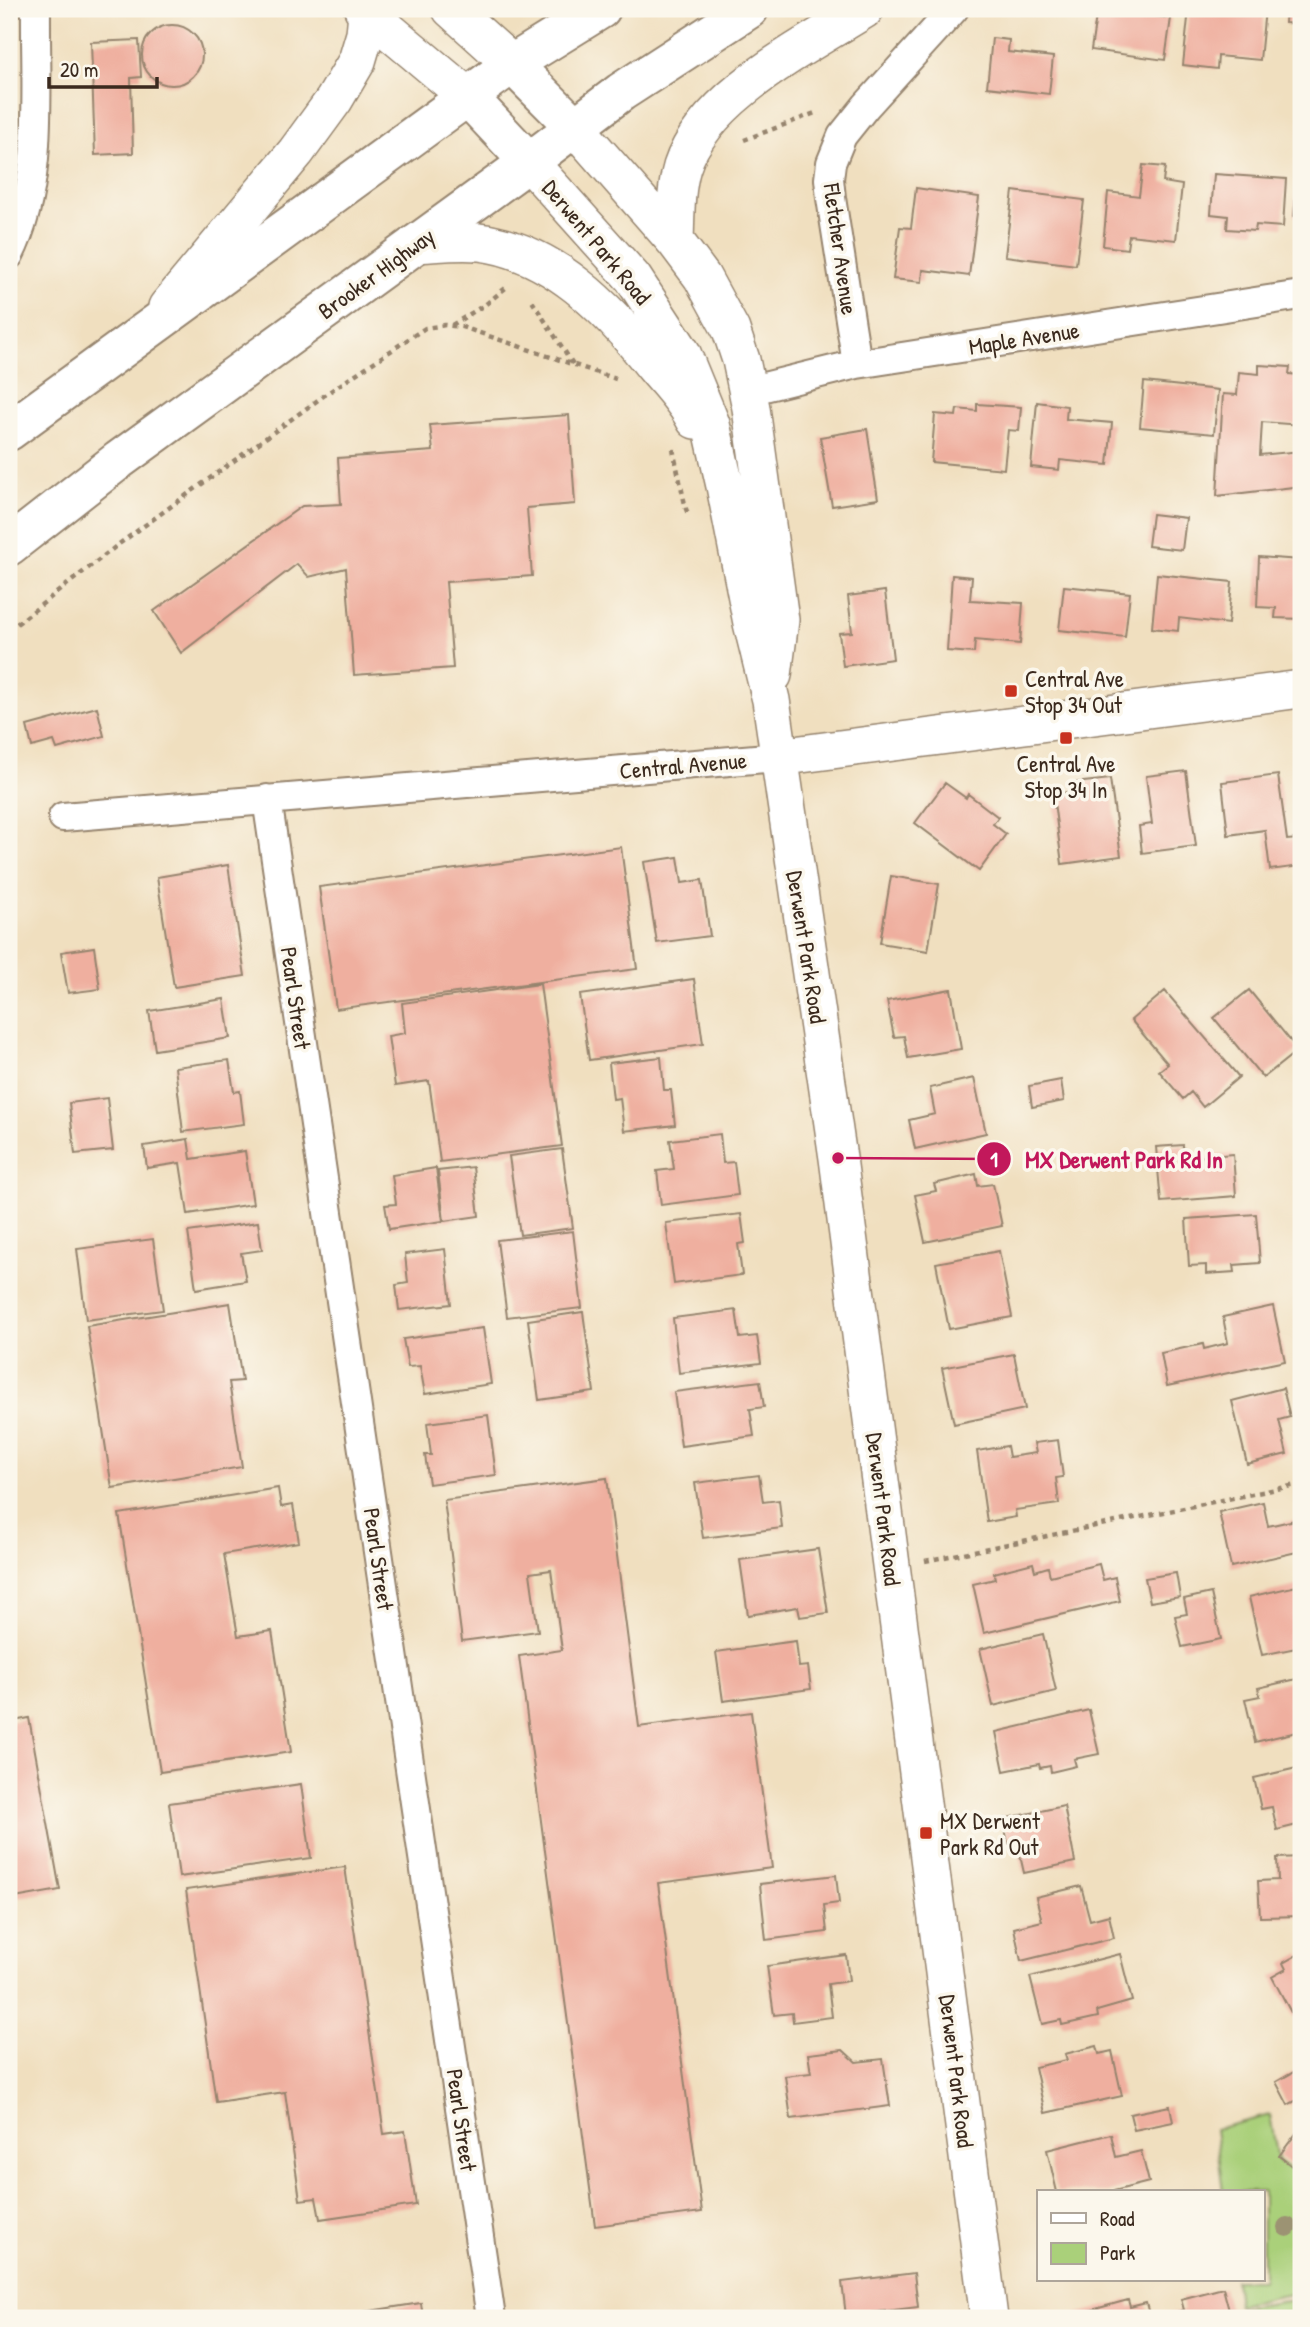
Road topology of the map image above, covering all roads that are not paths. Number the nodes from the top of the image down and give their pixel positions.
1 (36, 9) edge
2 (451, 9) edge
3 (600, 9) edge
4 (749, 9) edge
5 (865, 9) edge
6 (954, 9) edge
7 (365, 10) edge
8 (512, 64) junction
9 (468, 97) junction
10 (575, 126) junction
11 (529, 162) junction
12 (675, 242) junction
13 (415, 244) junction
14 (9, 255) edge
15 (1301, 295) edge
16 (148, 330) junction
17 (857, 365) junction
18 (748, 391) junction
19 (9, 431) edge
20 (723, 477) junction
21 (9, 545) edge
22 (1301, 689) edge
23 (771, 700) junction
24 (778, 757) junction
25 (267, 799) junction
26 (63, 817) dead end
27 (491, 2318) edge
28 (989, 2318) edge

1 - 14 street
2 - 8 street, Derwent Park Road
3 - 8 highway
4 - 10 highway, Brooker Highway
5 - 12 street
6 - 17 street, Fletcher Avenue
7 - 9 street, Derwent Park Road
7 - 16 street
8 - 9 highway
8 - 10 highway, Derwent Park Road
9 - 11 highway, Derwent Park Road
9 - 16 highway
10 - 11 highway, Brooker Highway
10 - 12 street, Derwent Park Road
11 - 13 highway, Brooker Highway
11 - 20 street, Derwent Park Road
12 - 18 street, Derwent Park Road
13 - 20 street
13 - 21 highway, Brooker Highway
15 - 17 street, Maple Avenue
16 - 19 highway
17 - 18 street, Maple Avenue
18 - 23 street, Derwent Park Road
20 - 23 street, Derwent Park Road
22 - 24 street, Central Avenue
23 - 24 street, Derwent Park Road
24 - 25 street, Central Avenue
24 - 28 street, Derwent Park Road
25 - 26 street, Central Avenue
25 - 27 street, Pearl Street

